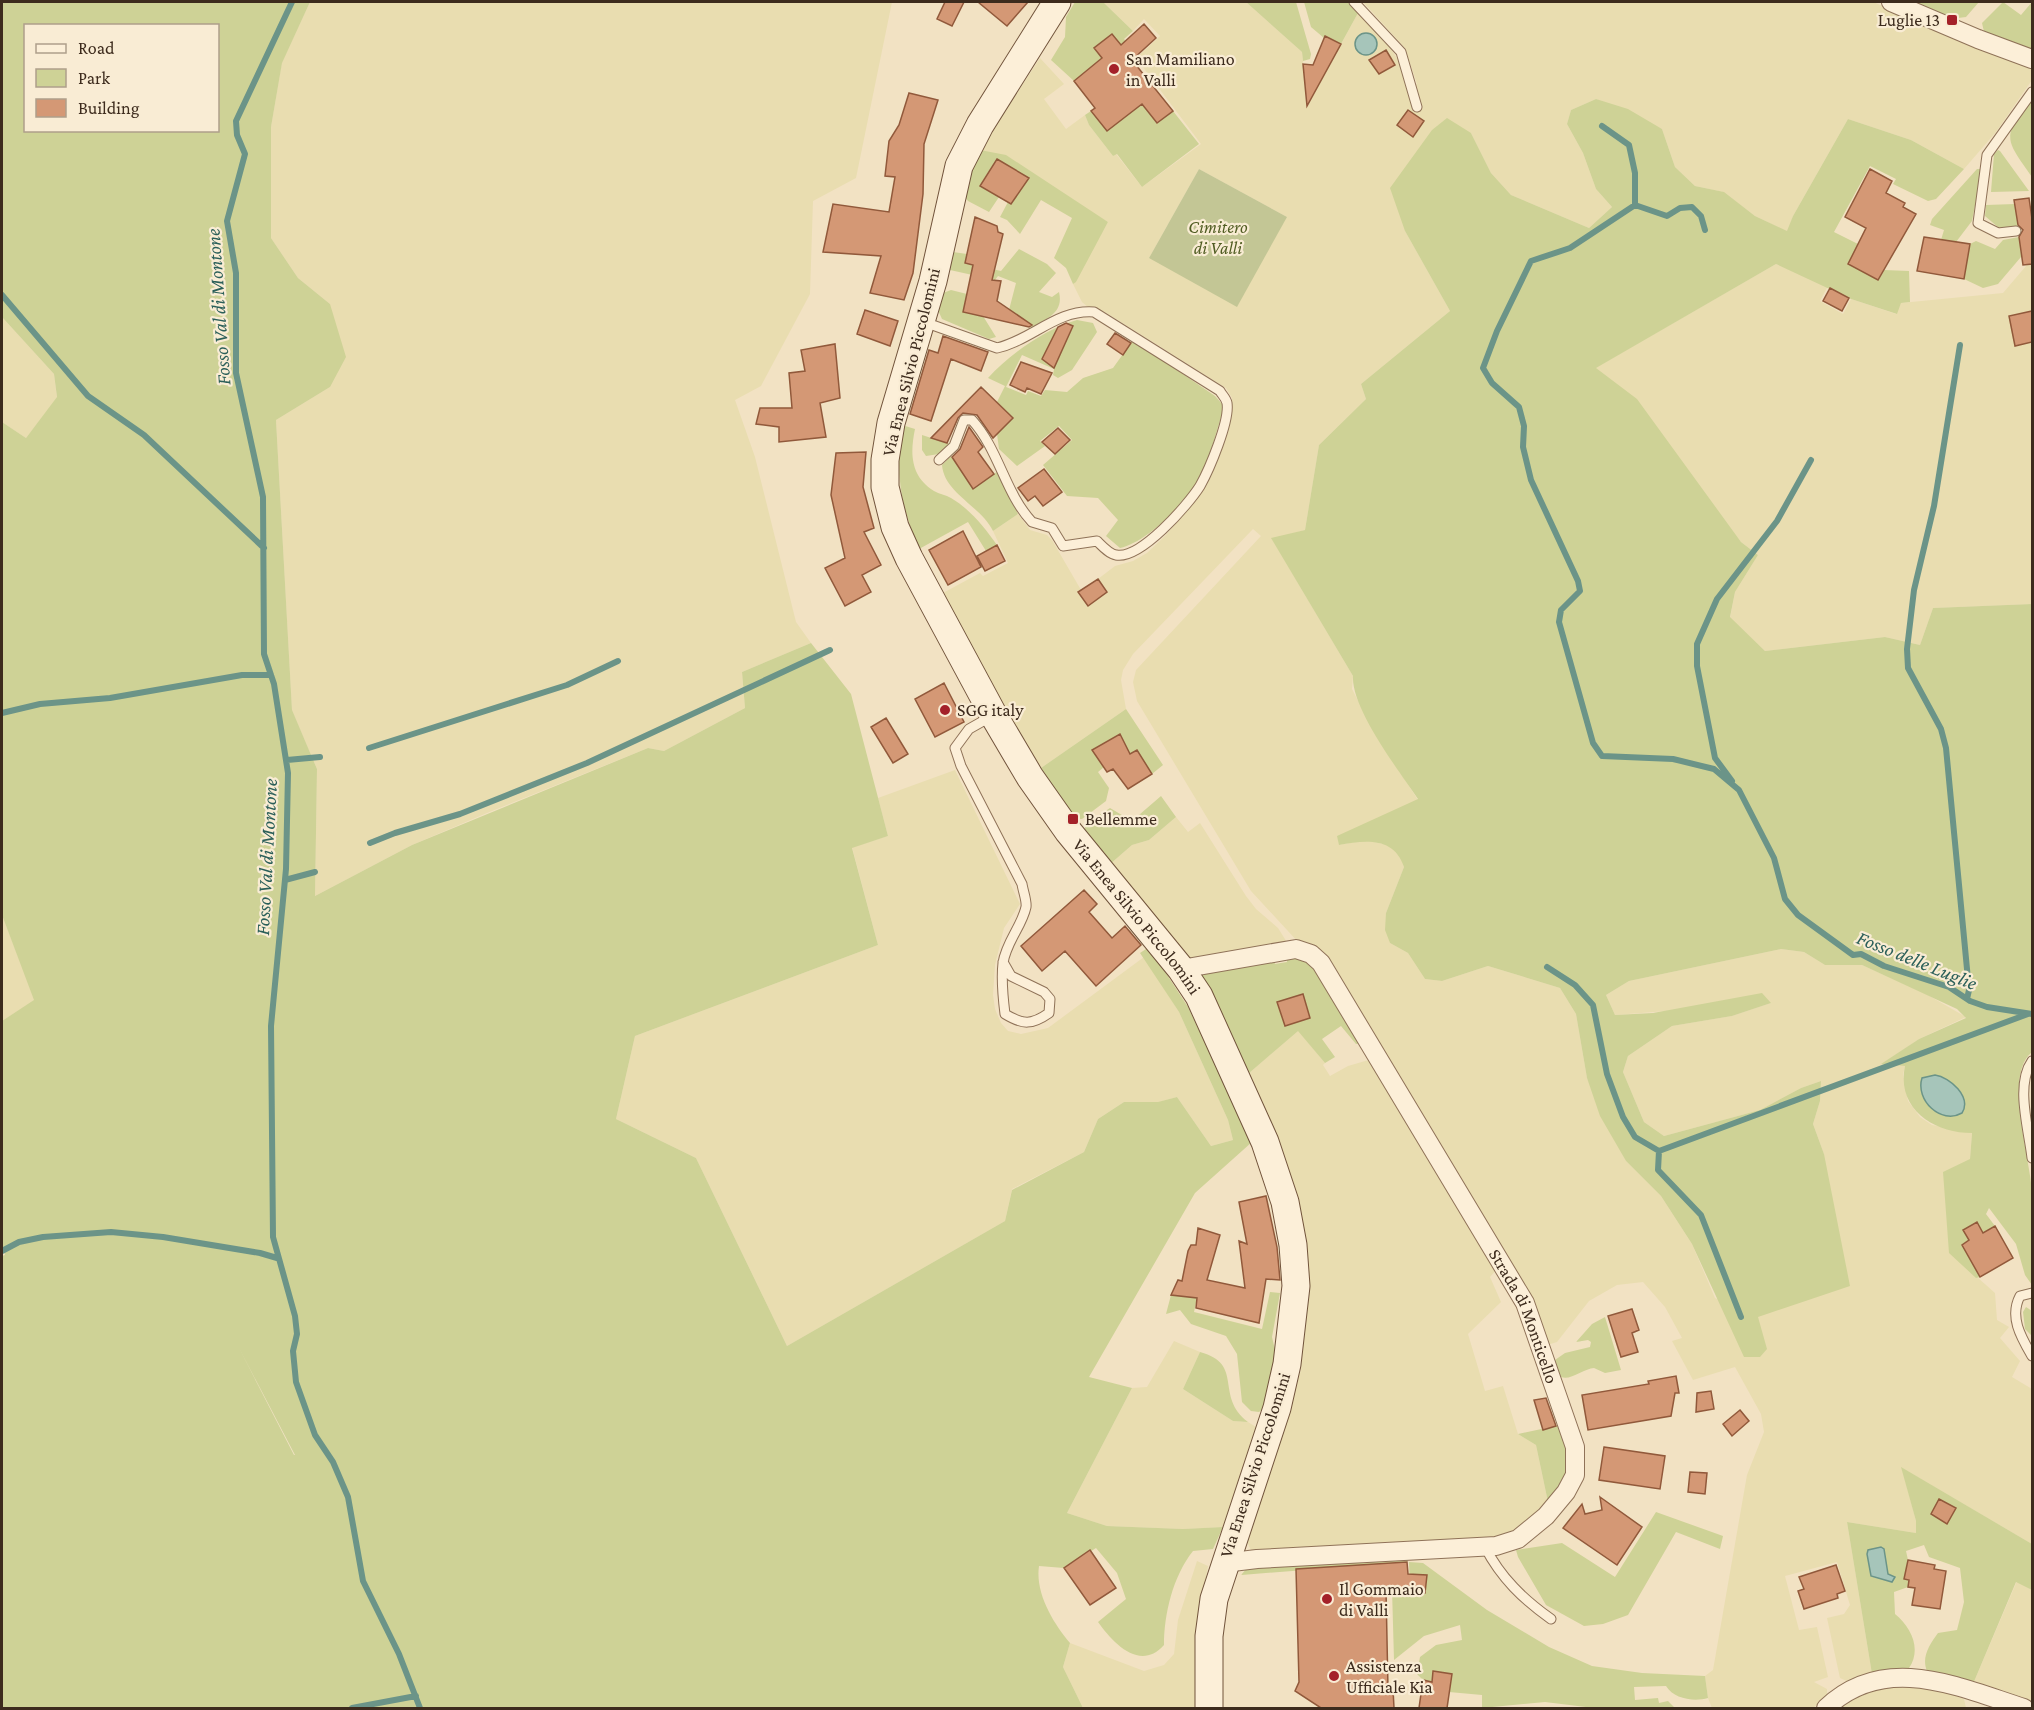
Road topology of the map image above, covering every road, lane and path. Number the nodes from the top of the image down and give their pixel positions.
1 (1057, 2) edge
2 (1354, 2) edge
3 (1891, 2) edge
4 (2032, 58) edge
5 (2032, 92) edge
6 (1417, 107) dead end
7 (2016, 231) dead end
8 (922, 321) junction
9 (939, 460) dead end
10 (994, 716) junction
11 (1003, 962) junction
12 (1181, 969) junction
13 (2032, 1061) edge
14 (2032, 1158) edge
15 (2032, 1293) edge
16 (2032, 1356) edge
17 (1485, 1547) junction
18 (1224, 1563) junction
19 (1551, 1619) dead end
20 (1209, 1708) edge
21 (1826, 1708) edge
22 (2024, 1708) edge

1 - 8 main road, Via Enea Silvio Piccolomini
2 - 6 lane
3 - 4 street
5 - 7 lane
8 - 9 lane
8 - 10 main road, Via Enea Silvio Piccolomini
10 - 11 lane
10 - 12 main road, Via Enea Silvio Piccolomini
11 - 11 lane
12 - 17 street, Strada di Monticello
12 - 18 main road, Via Enea Silvio Piccolomini
13 - 14 lane
15 - 16 lane
17 - 18 street, Strada di Monticello
17 - 19 lane
18 - 20 main road, Via Enea Silvio Piccolomini
21 - 22 street

